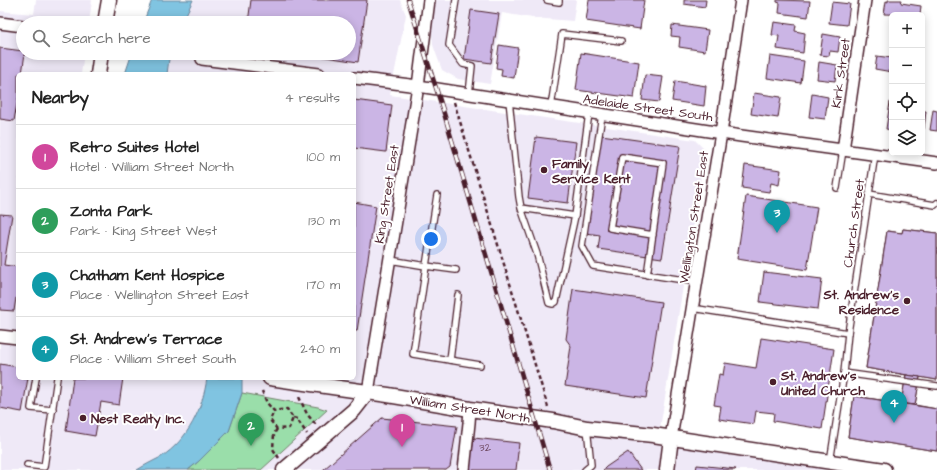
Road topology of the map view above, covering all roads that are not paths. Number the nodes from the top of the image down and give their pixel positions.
1 (109, 0) edge
2 (429, 0) edge
3 (456, 0) edge
4 (547, 0) edge
5 (559, 0) edge
6 (741, 0) edge
7 (865, 0) edge
8 (107, 16) edge
9 (0, 23) edge
10 (16, 25) edge
11 (621, 41) dead end
12 (100, 60) edge
13 (210, 60) edge
14 (98, 72) edge
15 (303, 72) edge
16 (356, 78) edge
17 (418, 86) junction
18 (469, 94) junction
19 (509, 100) junction
20 (551, 107) junction
21 (589, 113) junction
22 (602, 115) junction
23 (721, 132) junction
24 (843, 150) junction
25 (875, 154) junction
26 (937, 163) edge
27 (836, 188) dead end
28 (869, 194) junction
29 (436, 195) dead end
30 (937, 203) edge
31 (521, 208) junction
32 (575, 216) junction
33 (653, 236) junction
34 (390, 260) junction
35 (426, 266) junction
36 (456, 270) dead end
37 (647, 275) junction
38 (696, 282) junction
39 (458, 295) dead end
40 (692, 308) junction
41 (848, 333) junction
42 (0, 336) edge
43 (16, 338) edge
44 (450, 360) junction
45 (480, 365) dead end
46 (844, 373) junction
47 (36, 380) edge
48 (57, 380) edge
49 (284, 380) edge
50 (937, 386) edge
51 (368, 392) junction
52 (470, 409) junction
53 (53, 410) junction
54 (587, 428) junction
55 (671, 438) junction
56 (27, 465) dead end
57 (282, 465) edge
58 (838, 465) edge
59 (464, 470) edge
60 (585, 470) edge
61 (667, 470) edge
62 (884, 470) edge

1 - 8 street
2 - 17 street, King Street East
3 - 18 lane
4 - 5 lane
6 - 23 street, Wellington Street East
7 - 24 street, Kirk Street
9 - 10 street
11 - 20 lane
12 - 14 street
13 - 15 street
16 - 17 street, Adelaide Street South
17 - 18 street, Adelaide Street South
17 - 34 street, King Street East
18 - 19 street, Adelaide Street South
19 - 20 street, Adelaide Street South
19 - 31 lane
20 - 21 street, Adelaide Street South
21 - 22 street, Adelaide Street South
21 - 32 lane
22 - 23 street, Adelaide Street South
22 - 37 lane
23 - 24 street, Adelaide Street South
23 - 38 street, Wellington Street East
24 - 25 street, Adelaide Street South
24 - 27 lane
25 - 26 street, Adelaide Street South
25 - 28 lane, Church Street
28 - 30 lane
28 - 41 lane, Church Street
29 - 35 lane
31 - 32 lane
31 - 32 lane
33 - 33 lane
33 - 37 lane
34 - 35 lane
34 - 51 street, King Street East
35 - 36 lane
35 - 44 lane
37 - 38 lane
38 - 40 street, Wellington Street East
39 - 44 lane
40 - 41 lane
40 - 55 street, Wellington Street East
41 - 46 lane, Church Street
42 - 43 street
44 - 45 lane
46 - 50 lane
46 - 58 lane, Church Street
47 - 53 lane
48 - 53 lane
49 - 51 street, William Street North
51 - 52 street, William Street North
51 - 57 street
52 - 54 street, William Street North
52 - 59 street
53 - 56 lane
54 - 55 street, William Street North
54 - 60 lane
55 - 58 street, William Street North
55 - 61 street
58 - 62 street, William Street North

